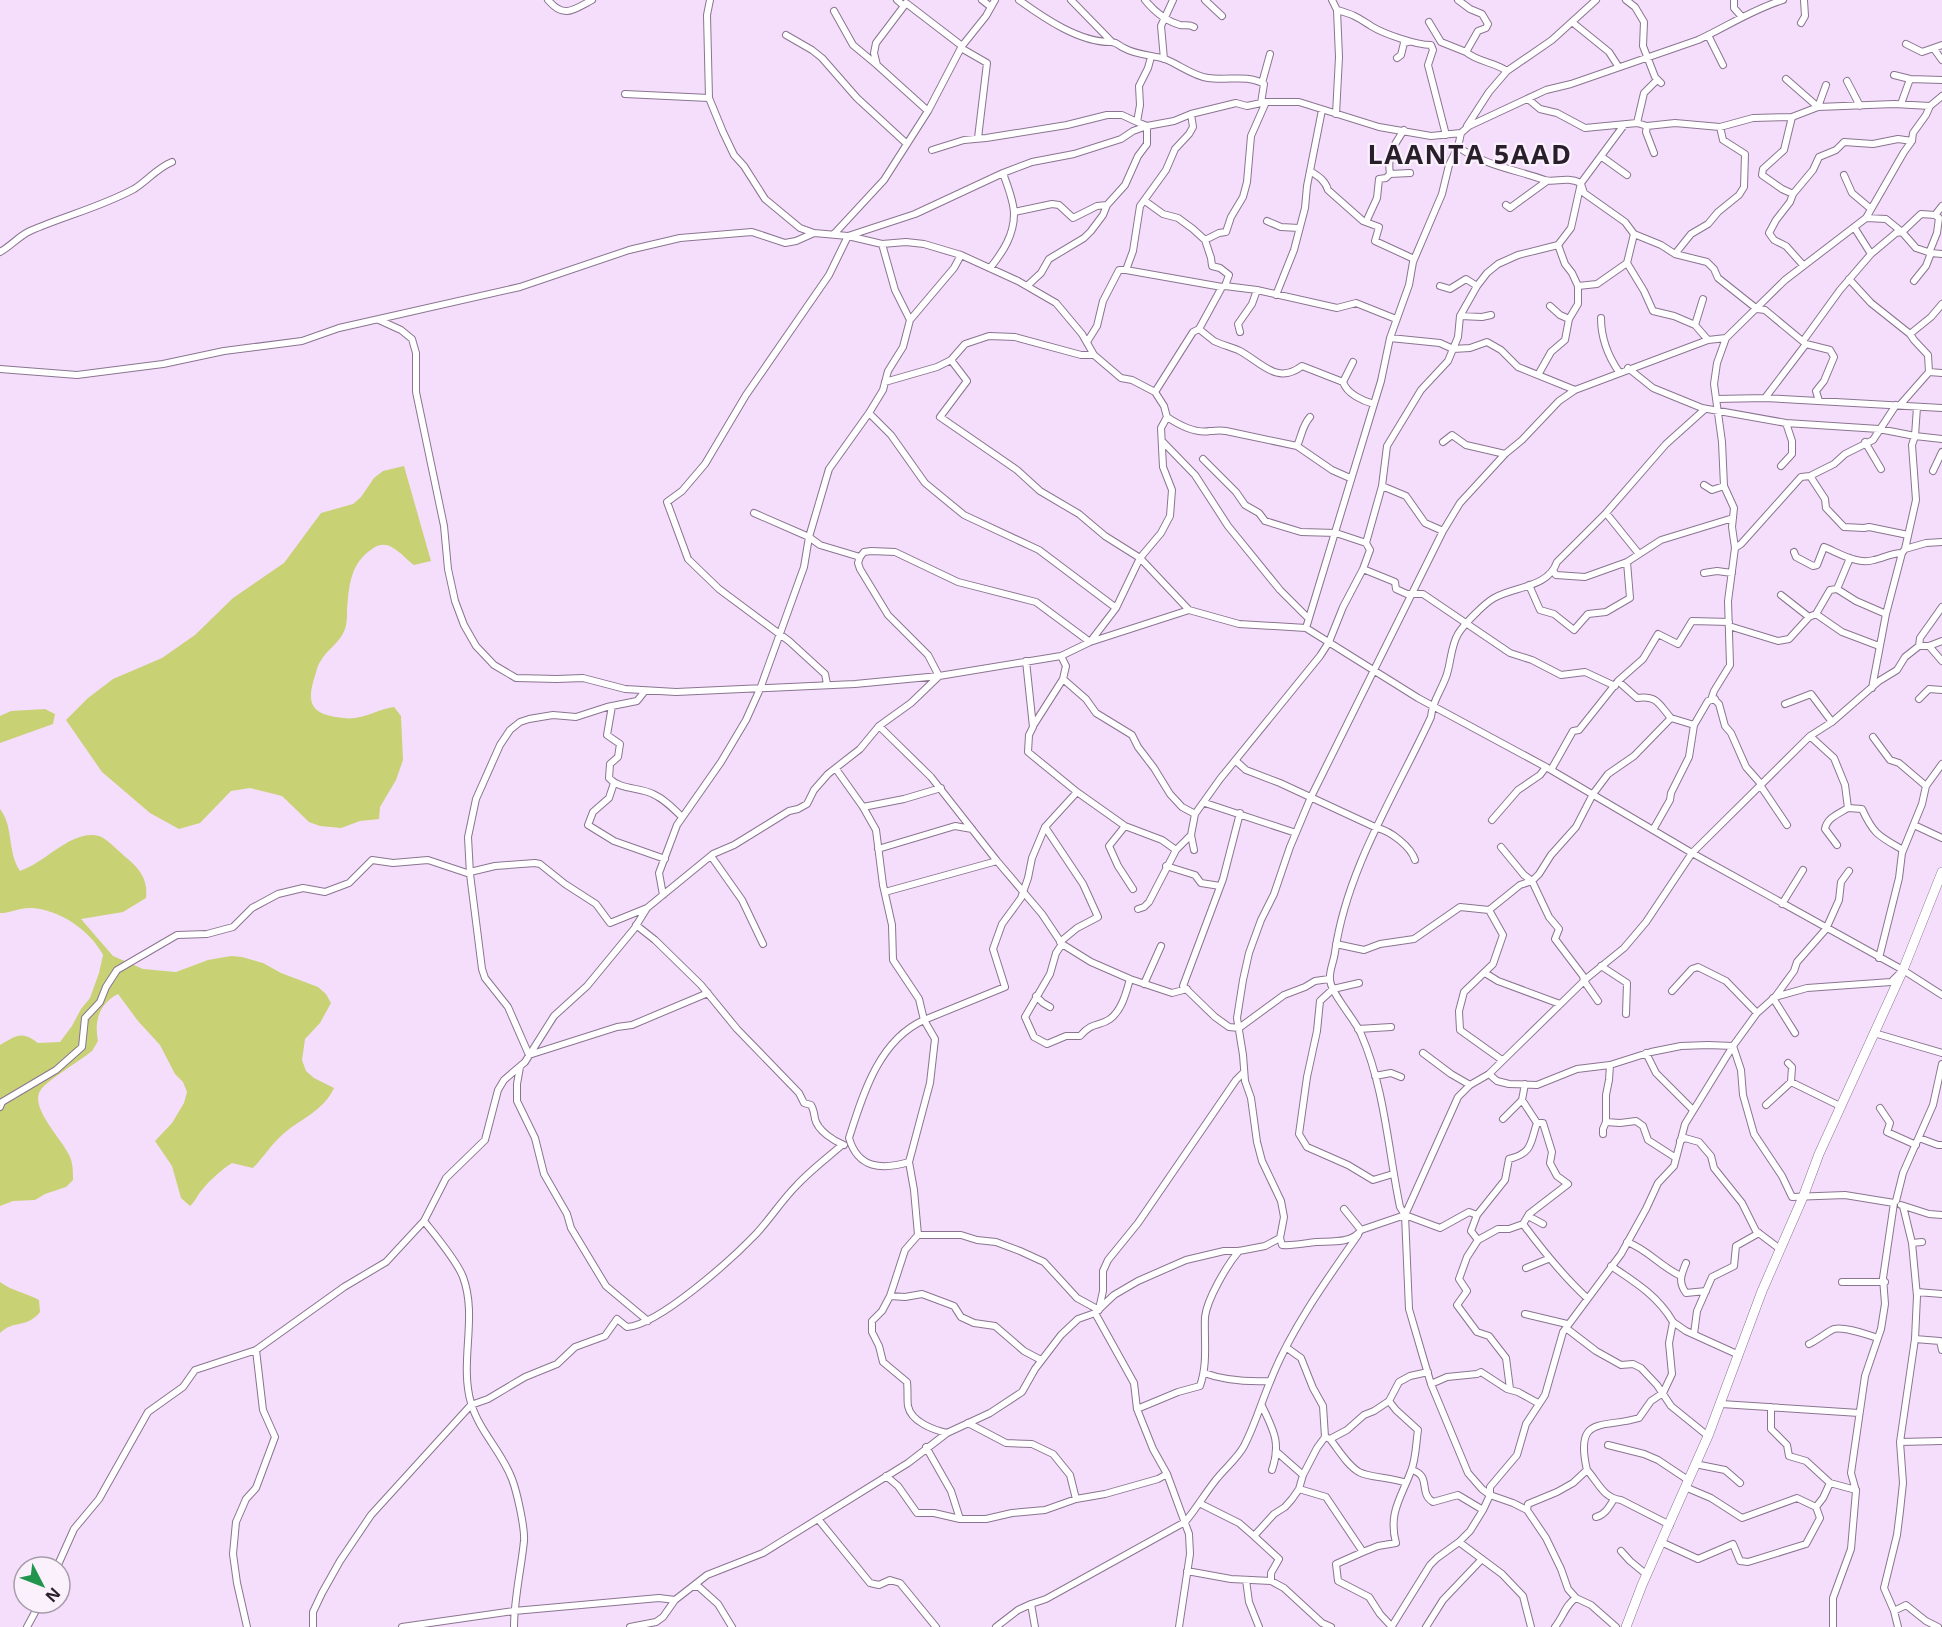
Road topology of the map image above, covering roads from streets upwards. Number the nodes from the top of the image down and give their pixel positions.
1 (548, 0) edge
2 (592, 0) edge
3 (710, 0) edge
4 (897, 0) edge
5 (982, 0) edge
6 (995, 0) edge
7 (1019, 0) edge
8 (1071, 0) edge
9 (1145, 0) edge
10 (1173, 0) edge
11 (1205, 0) edge
12 (1332, 0) edge
13 (1458, 0) edge
14 (1596, 0) edge
15 (1626, 0) edge
16 (1734, 0) edge
17 (1783, 0) edge
18 (1804, 0) edge
19 (1213, 3) edge
20 (904, 6) junction
21 (991, 7) junction
22 (1337, 10) junction
23 (834, 11) dead end
24 (1222, 15) dead end
25 (1165, 17) junction
26 (1742, 17) junction
27 (1429, 22) dead end
28 (1572, 22) junction
29 (1801, 23) dead end
30 (1194, 27) dead end
31 (786, 34) dead end
32 (1708, 35) junction
33 (1112, 42) junction
34 (1411, 42) junction
35 (1441, 42) junction
36 (1906, 44) dead end
37 (1942, 45) edge
38 (962, 47) junction
39 (1432, 47) junction
40 (1934, 49) junction
41 (1466, 52) junction
42 (1270, 54) dead end
43 (1151, 57) junction
44 (1397, 58) dead end
45 (1648, 58) junction
46 (1164, 59) junction
47 (1942, 60) edge
48 (877, 65) junction
49 (1724, 65) dead end
50 (1618, 66) junction
51 (1507, 71) junction
52 (1894, 75) dead end
53 (1910, 79) junction
54 (1785, 80) dead end
55 (1942, 80) edge
56 (1847, 81) dead end
57 (1262, 83) junction
58 (1826, 84) dead end
59 (626, 94) dead end
60 (1942, 96) edge
61 (709, 98) junction
62 (1528, 99) junction
63 (1263, 102) junction
64 (1901, 104) junction
65 (1860, 106) junction
66 (1930, 106) junction
67 (1818, 107) junction
68 (1322, 110) junction
69 (928, 111) junction
70 (1191, 114) junction
71 (1336, 114) junction
72 (1792, 117) junction
73 (1137, 122) junction
74 (1637, 123) junction
75 (1624, 125) junction
76 (1147, 126) junction
77 (1647, 126) junction
78 (1720, 127) junction
79 (1404, 130) junction
80 (1464, 130) junction
81 (1446, 135) junction
82 (978, 138) junction
83 (1912, 141) junction
84 (907, 144) junction
85 (1458, 147) junction
86 (932, 150) dead end
87 (1654, 153) dead end
88 (1602, 157) junction
89 (172, 162) dead end
90 (1310, 171) junction
91 (1003, 173) junction
92 (1410, 173) dead end
93 (1390, 174) junction
94 (1844, 174) dead end
95 (1627, 175) dead end
96 (1547, 181) junction
97 (1581, 183) junction
98 (1793, 194) junction
99 (1145, 201) junction
100 (1107, 205) junction
101 (1506, 205) dead end
102 (1942, 206) edge
103 (1871, 208) junction
104 (1014, 212) junction
105 (1935, 215) junction
106 (1866, 218) junction
107 (1267, 221) dead end
108 (1366, 222) junction
109 (1854, 227) junction
110 (1299, 228) junction
111 (1902, 232) junction
112 (814, 233) junction
113 (834, 234) junction
114 (1634, 234) junction
115 (848, 236) junction
116 (1205, 240) junction
117 (882, 244) junction
118 (1558, 245) junction
119 (0, 252) edge
120 (1930, 253) junction
121 (1675, 254) junction
122 (1871, 254) junction
123 (1942, 254) edge
124 (961, 255) junction
125 (1414, 259) junction
126 (1627, 263) junction
127 (1803, 265) junction
128 (990, 268) junction
129 (1126, 270) junction
130 (1849, 279) junction
131 (1914, 281) dead end
132 (1027, 286) junction
133 (1223, 286) junction
134 (1440, 286) dead end
135 (1477, 286) junction
136 (1578, 286) junction
137 (1257, 290) junction
138 (1276, 295) junction
139 (1703, 299) dead end
140 (1942, 304) edge
141 (1550, 306) dead end
142 (1757, 309) junction
143 (1491, 315) dead end
144 (1460, 316) junction
145 (1601, 318) dead end
146 (1396, 319) junction
147 (1569, 319) junction
148 (379, 320) junction
149 (910, 320) junction
150 (1695, 325) junction
151 (1199, 329) junction
152 (1240, 332) dead end
153 (1910, 334) junction
154 (1390, 338) junction
155 (1726, 338) junction
156 (1708, 339) junction
157 (1087, 342) junction
158 (1805, 343) junction
159 (1453, 349) junction
160 (1094, 355) junction
161 (951, 360) junction
162 (1353, 362) dead end
163 (0, 369) edge
164 (1628, 369) junction
165 (1619, 372) junction
166 (1929, 372) junction
167 (1942, 373) edge
168 (1538, 375) junction
169 (885, 382) junction
170 (1343, 382) junction
171 (1575, 390) junction
172 (1155, 392) junction
173 (1765, 398) junction
174 (1716, 399) junction
175 (1819, 401) junction
176 (1374, 404) junction
177 (1898, 405) junction
178 (1917, 407) junction
179 (1942, 408) edge
180 (1705, 409) junction
181 (1718, 411) junction
182 (869, 414) junction
183 (1167, 417) junction
184 (1310, 417) dead end
185 (1786, 423) junction
186 (1879, 429) junction
187 (1915, 436) junction
188 (1942, 439) edge
189 (1163, 442) junction
190 (1443, 442) dead end
191 (1865, 442) junction
192 (1297, 446) junction
193 (1942, 452) edge
194 (1505, 454) junction
195 (1203, 459) dead end
196 (1781, 466) dead end
197 (1881, 469) dead end
198 (1933, 471) dead end
199 (1810, 476) junction
200 (1350, 478) junction
201 (1704, 485) dead end
202 (1382, 486) junction
203 (1724, 486) junction
204 (754, 513) dead end
205 (1606, 513) junction
206 (1733, 518) junction
207 (1443, 531) junction
208 (1336, 533) junction
209 (1908, 535) junction
210 (809, 537) junction
211 (1942, 542) edge
212 (1366, 543) junction
213 (1735, 548) junction
214 (1904, 551) junction
215 (1794, 552) dead end
216 (1639, 554) junction
217 (860, 557) junction
218 (1140, 558) junction
219 (1850, 558) junction
220 (1627, 562) junction
221 (1363, 568) junction
222 (1554, 572) junction
223 (1704, 573) dead end
224 (1732, 573) junction
225 (1529, 585) junction
226 (1837, 589) junction
227 (1413, 593) junction
228 (1780, 595) dead end
229 (1942, 607) edge
230 (1116, 608) junction
231 (1189, 610) junction
232 (1816, 614) junction
233 (1886, 614) junction
234 (1809, 617) junction
235 (1308, 618) junction
236 (1466, 623) junction
237 (1729, 624) junction
238 (1306, 628) junction
239 (780, 632) junction
240 (1942, 641) edge
241 (1090, 642) junction
242 (1329, 642) junction
243 (1879, 646) junction
244 (1918, 646) junction
245 (1929, 646) junction
246 (1061, 656) junction
247 (1026, 661) junction
248 (1942, 662) edge
249 (1375, 670) junction
250 (939, 676) junction
251 (1063, 679) junction
252 (1616, 683) junction
253 (827, 684) junction
254 (1872, 688) junction
255 (760, 689) junction
256 (1942, 690) edge
257 (645, 691) junction
258 (1715, 699) junction
259 (1919, 699) dead end
260 (1785, 704) dead end
261 (1431, 705) junction
262 (612, 706) junction
263 (1671, 718) junction
264 (1832, 722) junction
265 (1694, 725) junction
266 (879, 726) junction
267 (1033, 727) junction
268 (1810, 736) junction
269 (1873, 737) dead end
270 (1236, 761) junction
271 (1942, 765) edge
272 (836, 768) junction
273 (1548, 768) junction
274 (614, 783) junction
275 (1760, 784) junction
276 (1926, 786) junction
277 (941, 788) junction
278 (1077, 792) junction
279 (1593, 794) junction
280 (1311, 797) junction
281 (1205, 803) junction
282 (863, 807) junction
283 (1848, 808) junction
284 (1240, 813) junction
285 (1195, 814) junction
286 (682, 817) junction
287 (1491, 820) dead end
288 (1787, 825) dead end
289 (1914, 825) junction
290 (1125, 826) junction
291 (1044, 827) junction
292 (1377, 828) junction
293 (972, 829) junction
294 (1653, 830) junction
295 (1296, 833) junction
296 (1191, 835) junction
297 (1942, 838) edge
298 (1837, 845) dead end
299 (1501, 847) dead end
300 (878, 849) junction
301 (1176, 850) junction
302 (1194, 850) dead end
303 (1903, 850) junction
304 (1692, 853) junction
305 (711, 856) junction
306 (665, 859) junction
307 (997, 861) junction
308 (1415, 861) dead end
309 (1166, 866) junction
310 (1803, 870) dead end
311 (1849, 871) dead end
312 (1942, 872) edge
313 (470, 873) junction
314 (1532, 881) junction
315 (1220, 886) junction
316 (1133, 889) dead end
317 (885, 892) junction
318 (1023, 892) junction
319 (663, 895) junction
320 (1782, 904) junction
321 (647, 908) junction
322 (1138, 909) dead end
323 (1489, 910) junction
324 (636, 925) junction
325 (1826, 928) junction
326 (1061, 943) junction
327 (763, 944) dead end
328 (1336, 944) junction
329 (1161, 946) dead end
330 (1879, 957) junction
331 (1601, 966) junction
332 (1903, 970) junction
333 (1485, 973) junction
334 (1130, 979) junction
335 (1329, 980) junction
336 (1584, 981) junction
337 (1359, 983) dead end
338 (1144, 984) junction
339 (1187, 989) junction
340 (1333, 989) junction
341 (1672, 991) dead end
342 (708, 993) junction
343 (1942, 995) edge
344 (1036, 996) junction
345 (1774, 998) junction
346 (1598, 1001) dead end
347 (1560, 1005) junction
348 (1050, 1007) dead end
349 (1756, 1013) junction
350 (1626, 1014) dead end
351 (924, 1020) junction
352 (1391, 1027) dead end
353 (1239, 1028) junction
354 (1359, 1029) junction
355 (1795, 1033) dead end
356 (1874, 1034) junction
357 (1733, 1046) junction
358 (1423, 1053) dead end
359 (1646, 1053) junction
360 (1942, 1053) edge
361 (528, 1055) junction
362 (1502, 1060) junction
363 (1788, 1063) dead end
364 (1942, 1064) edge
365 (1610, 1065) junction
366 (520, 1067) junction
367 (1244, 1072) junction
368 (1489, 1074) junction
369 (1375, 1076) junction
370 (1401, 1077) dead end
371 (1941, 1077) edge
372 (1791, 1082) junction
373 (1525, 1084) junction
374 (1470, 1085) junction
375 (1522, 1100) junction
376 (1766, 1105) dead end
377 (1840, 1106) junction
378 (0, 1107) edge
379 (1880, 1108) dead end
380 (1693, 1110) junction
381 (1503, 1119) dead end
382 (1606, 1122) junction
383 (1537, 1123) junction
384 (1603, 1134) dead end
385 (1680, 1141) junction
386 (1918, 1141) junction
387 (842, 1145) junction
388 (1942, 1145) edge
389 (1676, 1158) junction
390 (861, 1160) junction
391 (909, 1162) junction
392 (1393, 1174) junction
393 (1803, 1197) junction
394 (1895, 1202) junction
395 (1903, 1206) junction
396 (1344, 1209) dead end
397 (1405, 1215) junction
398 (1478, 1215) junction
399 (1942, 1215) edge
400 (1528, 1216) junction
401 (424, 1221) junction
402 (1523, 1224) junction
403 (1543, 1224) dead end
404 (1360, 1233) junction
405 (1759, 1233) junction
406 (918, 1235) junction
407 (1280, 1238) junction
408 (1478, 1240) junction
409 (1627, 1242) junction
410 (1923, 1242) dead end
411 (1912, 1243) junction
412 (1780, 1249) junction
413 (1239, 1251) junction
414 (1548, 1259) junction
415 (1686, 1263) dead end
416 (1611, 1266) junction
417 (1526, 1268) dead end
418 (1681, 1276) junction
419 (1842, 1282) dead end
420 (1885, 1282) junction
421 (1706, 1291) junction
422 (1917, 1292) junction
423 (1942, 1294) edge
424 (890, 1296) junction
425 (1587, 1298) junction
426 (1097, 1311) junction
427 (1525, 1314) dead end
428 (648, 1321) junction
429 (1673, 1322) junction
430 (1567, 1326) junction
431 (1694, 1334) junction
432 (1878, 1338) junction
433 (1915, 1340) junction
434 (1809, 1344) dead end
435 (1287, 1348) junction
436 (256, 1350) junction
437 (1942, 1350) edge
438 (1739, 1355) junction
439 (1041, 1360) junction
440 (1428, 1372) junction
441 (1204, 1373) junction
442 (1270, 1381) junction
443 (1431, 1384) junction
444 (1510, 1389) junction
445 (1663, 1393) junction
446 (1389, 1401) junction
447 (1538, 1403) junction
448 (1721, 1404) junction
449 (471, 1405) junction
450 (1262, 1406) junction
451 (1771, 1407) junction
452 (1137, 1409) junction
453 (1859, 1413) junction
454 (968, 1423) junction
455 (947, 1433) junction
456 (1708, 1436) junction
457 (1328, 1438) junction
458 (1942, 1441) edge
459 (1900, 1442) junction
460 (1608, 1445) dead end
461 (926, 1447) junction
462 (1278, 1453) junction
463 (1695, 1464) junction
464 (1272, 1470) dead end
465 (1412, 1470) junction
466 (1587, 1470) junction
467 (1167, 1474) junction
468 (1303, 1475) junction
469 (886, 1476) junction
470 (1406, 1483) junction
471 (1686, 1483) junction
472 (1740, 1483) dead end
473 (1830, 1483) junction
474 (1299, 1489) junction
475 (1856, 1490) junction
476 (1490, 1495) junction
477 (1076, 1499) junction
478 (1614, 1499) junction
479 (1200, 1504) junction
480 (1816, 1507) junction
481 (1483, 1510) junction
482 (1527, 1510) junction
483 (1596, 1517) dead end
484 (818, 1519) junction
485 (960, 1519) junction
486 (1185, 1522) junction
487 (1670, 1525) junction
488 (1254, 1536) junction
489 (1459, 1542) junction
490 (1662, 1542) junction
491 (1621, 1551) dead end
492 (1363, 1552) junction
493 (62, 1555) edge
494 (1482, 1559) junction
495 (1187, 1571) junction
496 (1647, 1575) junction
497 (1246, 1580) junction
498 (1271, 1581) junction
499 (692, 1587) junction
500 (1576, 1598) junction
501 (675, 1600) junction
502 (1031, 1604) junction
503 (514, 1611) junction
504 (1894, 1611) junction
505 (656, 1625) edge
506 (1320, 1625) edge
507 (1940, 1626) edge
508 (247, 1627) edge
509 (313, 1627) edge
510 (402, 1627) edge
511 (514, 1627) edge
512 (630, 1627) edge
513 (732, 1627) edge
514 (936, 1627) edge
515 (996, 1627) edge
516 (1035, 1627) edge
517 (1179, 1627) edge
518 (1259, 1627) edge
519 (1330, 1627) edge
520 (1392, 1627) edge
521 (1426, 1627) edge
522 (1531, 1627) edge
523 (1555, 1627) edge
524 (1616, 1627) edge
525 (1626, 1627) edge
526 (1833, 1627) edge
527 (1898, 1627) edge

1 - 2 street
3 - 61 street
4 - 20 street
5 - 21 street
6 - 21 street
7 - 33 street
8 - 33 street
9 - 25 street
10 - 25 street
11 - 19 street
12 - 22 street
13 - 41 street
14 - 28 street
15 - 45 street
16 - 26 street
17 - 26 street
18 - 29 street
19 - 24 street
20 - 38 street
20 - 48 street
21 - 38 street
22 - 34 street
22 - 71 street
23 - 48 street
25 - 30 street
25 - 46 street
26 - 32 street
27 - 35 street
28 - 50 street
28 - 51 street
31 - 84 street
32 - 45 street
32 - 49 street
33 - 43 street
34 - 39 street
34 - 44 street
35 - 39 street
35 - 41 street
36 - 40 street
37 - 40 street
38 - 69 street
38 - 82 street
39 - 81 street
40 - 47 street
41 - 51 street
42 - 57 street
43 - 46 street
43 - 73 street
45 - 50 street
45 - 74 street
46 - 57 street
48 - 69 street
50 - 62 street
51 - 80 street
52 - 53 street
53 - 55 street
53 - 64 street
54 - 67 street
56 - 65 street
57 - 63 street
58 - 67 street
59 - 61 street
60 - 66 street
61 - 112 street
62 - 75 street
62 - 80 street
63 - 68 street
63 - 70 street
63 - 116 street
64 - 65 street
64 - 66 street
65 - 67 street
66 - 83 street
67 - 72 street
68 - 71 street
68 - 90 street
69 - 84 street
70 - 76 street
70 - 99 street
71 - 79 street
72 - 78 street
72 - 98 street
73 - 76 street
73 - 82 street
74 - 75 street
74 - 77 street
75 - 88 street
76 - 91 street
76 - 100 street
77 - 78 street
77 - 87 street
78 - 121 street
79 - 81 street
79 - 93 street
80 - 81 street
80 - 85 street
82 - 86 street
83 - 98 street
83 - 103 street
84 - 113 street
85 - 96 street
85 - 125 street
88 - 95 street
88 - 97 street
89 - 119 street
90 - 108 street
90 - 110 street
91 - 104 street
91 - 115 street
92 - 93 street
93 - 108 street
94 - 103 street
96 - 97 street
96 - 101 street
97 - 114 street
97 - 118 street
98 - 127 street
99 - 116 street
99 - 129 street
100 - 104 street
100 - 132 street
102 - 105 street
103 - 106 street
104 - 128 street
105 - 111 street
105 - 120 street
106 - 109 street
106 - 111 street
107 - 110 street
108 - 125 street
109 - 122 street
109 - 127 street
110 - 138 street
111 - 120 street
111 - 122 street
112 - 113 street
112 - 148 street
113 - 115 street
114 - 121 street
114 - 126 street
115 - 117 street
115 - 239 street
116 - 133 street
117 - 124 street
117 - 149 street
118 - 135 street
118 - 136 street
120 - 123 street
120 - 131 street
121 - 142 street
122 - 130 street
124 - 128 street
124 - 149 street
125 - 146 street
126 - 136 street
126 - 150 street
127 - 142 street
128 - 132 street
129 - 133 street
129 - 157 street
130 - 153 street
130 - 158 street
132 - 157 street
133 - 137 street
133 - 151 street
134 - 135 street
135 - 144 street
136 - 147 street
137 - 138 street
137 - 152 street
138 - 146 street
139 - 150 street
140 - 153 street
141 - 147 street
142 - 155 street
142 - 158 street
143 - 144 street
144 - 159 street
145 - 165 street
146 - 154 street
147 - 168 street
148 - 163 street
148 - 257 street
149 - 169 street
150 - 156 street
151 - 170 street
151 - 172 street
153 - 166 street
154 - 159 street
154 - 176 street
155 - 156 street
155 - 174 street
156 - 164 street
157 - 160 street
158 - 173 street
158 - 175 street
159 - 168 street
159 - 202 street
160 - 161 street
160 - 172 street
161 - 169 street
161 - 218 street
162 - 170 street
164 - 165 street
164 - 180 street
165 - 171 street
166 - 167 street
166 - 177 street
168 - 171 street
169 - 182 street
170 - 176 street
171 - 194 street
172 - 183 street
173 - 174 street
173 - 175 street
174 - 181 street
175 - 177 street
176 - 200 street
177 - 178 street
177 - 186 street
178 - 179 street
178 - 187 street
180 - 181 street
180 - 205 street
181 - 185 street
181 - 203 street
182 - 210 street
182 - 230 street
183 - 189 street
183 - 192 street
184 - 192 street
185 - 186 street
185 - 196 street
186 - 187 street
186 - 191 street
187 - 188 street
187 - 209 street
189 - 218 street
189 - 235 street
190 - 194 street
191 - 197 street
191 - 199 street
192 - 200 street
193 - 198 street
194 - 207 street
195 - 208 street
199 - 209 street
199 - 213 street
200 - 208 street
201 - 203 street
202 - 207 street
202 - 212 street
203 - 206 street
204 - 210 street
205 - 216 street
205 - 222 street
206 - 213 street
206 - 216 street
207 - 227 street
208 - 212 street
208 - 235 street
209 - 214 street
210 - 217 street
210 - 239 street
211 - 214 street
212 - 221 street
213 - 224 street
214 - 219 street
214 - 233 street
215 - 219 street
216 - 220 street
217 - 241 street
217 - 250 street
218 - 230 street
218 - 231 street
219 - 226 street
220 - 222 street
220 - 225 street
221 - 227 street
221 - 242 street
222 - 225 street
223 - 224 street
224 - 237 street
225 - 236 street
226 - 232 street
226 - 233 street
227 - 236 street
227 - 249 street
228 - 234 street
229 - 244 street
230 - 241 street
231 - 238 street
231 - 241 street
232 - 234 street
232 - 243 street
233 - 243 street
234 - 237 street
235 - 238 street
236 - 252 street
236 - 261 street
237 - 252 street
237 - 258 street
238 - 242 street
239 - 253 street
239 - 255 street
240 - 245 street
241 - 246 street
242 - 249 street
242 - 270 street
243 - 254 street
244 - 245 street
244 - 254 street
245 - 248 street
246 - 247 street
246 - 251 street
247 - 250 street
247 - 267 street
249 - 261 street
249 - 280 street
250 - 253 street
250 - 266 street
251 - 267 street
251 - 285 street
252 - 263 street
252 - 273 street
253 - 255 street
254 - 264 street
255 - 257 street
255 - 286 street
256 - 259 street
257 - 262 street
258 - 265 street
258 - 275 street
260 - 264 street
261 - 273 street
261 - 292 street
262 - 274 street
262 - 313 street
263 - 265 street
263 - 279 street
264 - 268 street
265 - 294 street
266 - 272 street
266 - 277 street
267 - 278 street
268 - 275 street
268 - 283 street
269 - 276 street
270 - 280 street
270 - 281 street
271 - 276 street
272 - 282 street
272 - 305 street
273 - 279 street
273 - 287 street
274 - 286 street
274 - 306 street
275 - 288 street
275 - 304 street
276 - 289 street
277 - 282 street
277 - 293 street
278 - 290 street
278 - 291 street
279 - 294 street
279 - 314 street
280 - 292 street
280 - 295 street
281 - 284 street
281 - 285 street
282 - 300 street
283 - 298 street
283 - 303 street
284 - 295 street
284 - 315 street
285 - 296 street
286 - 306 street
289 - 297 street
289 - 303 street
290 - 301 street
290 - 316 street
291 - 318 street
291 - 326 street
292 - 308 street
292 - 328 street
293 - 300 street
293 - 307 street
294 - 304 street
295 - 353 street
296 - 301 street
296 - 302 street
299 - 314 street
300 - 317 street
301 - 309 street
303 - 330 street
304 - 320 street
304 - 331 street
305 - 319 street
305 - 327 street
306 - 319 street
307 - 317 street
307 - 318 street
309 - 315 street
309 - 322 street
310 - 320 street
311 - 325 street
312 - 332 street
313 - 321 street
313 - 361 street
313 - 378 street
314 - 323 street
314 - 336 street
315 - 339 street
317 - 351 street
318 - 326 street
318 - 351 street
319 - 321 street
320 - 325 street
321 - 324 street
323 - 328 street
323 - 333 street
324 - 342 street
324 - 361 street
325 - 330 street
325 - 345 street
326 - 334 street
326 - 344 street
328 - 335 street
329 - 338 street
330 - 332 street
331 - 336 street
331 - 350 street
332 - 343 street
332 - 345 street
332 - 356 street
333 - 347 street
333 - 362 street
334 - 338 street
334 - 344 street
335 - 340 street
335 - 353 street
336 - 346 street
336 - 347 street
337 - 340 street
338 - 339 street
339 - 353 street
340 - 354 street
340 - 392 street
341 - 349 street
342 - 361 street
342 - 387 street
344 - 348 street
345 - 349 street
345 - 355 street
347 - 362 street
349 - 357 street
351 - 390 street
351 - 391 street
352 - 354 street
353 - 367 street
354 - 369 street
356 - 360 street
356 - 377 street
357 - 359 street
357 - 380 street
357 - 393 street
358 - 374 street
359 - 365 street
359 - 380 street
361 - 366 street
362 - 368 street
363 - 372 street
364 - 371 street
365 - 373 street
365 - 382 street
366 - 401 street
366 - 428 street
367 - 407 street
367 - 426 street
368 - 373 street
368 - 374 street
369 - 370 street
369 - 392 street
371 - 386 street
372 - 376 street
372 - 377 street
373 - 375 street
374 - 397 street
375 - 381 street
375 - 383 street
377 - 393 street
379 - 386 street
380 - 385 street
382 - 384 street
382 - 389 street
383 - 398 street
383 - 400 street
385 - 389 street
385 - 405 street
386 - 388 street
386 - 394 street
387 - 390 street
387 - 428 street
389 - 409 street
390 - 391 street
391 - 406 street
392 - 397 street
393 - 394 street
393 - 412 street
394 - 395 street
394 - 420 street
395 - 399 street
395 - 411 street
396 - 404 street
397 - 398 street
397 - 404 street
397 - 440 street
398 - 408 street
400 - 402 street
400 - 403 street
401 - 436 street
401 - 449 street
402 - 408 street
402 - 414 street
404 - 407 street
404 - 435 street
405 - 412 street
405 - 421 street
406 - 424 street
406 - 426 street
407 - 413 street
408 - 444 street
409 - 416 street
409 - 418 street
410 - 411 street
411 - 422 street
412 - 438 street
413 - 426 street
413 - 441 street
414 - 417 street
414 - 425 street
415 - 418 street
416 - 425 street
416 - 429 street
418 - 421 street
419 - 420 street
420 - 432 street
421 - 431 street
422 - 423 street
422 - 433 street
424 - 439 street
424 - 455 street
425 - 430 street
426 - 439 street
426 - 452 street
427 - 430 street
428 - 449 street
429 - 431 street
429 - 445 street
430 - 445 street
430 - 447 street
431 - 438 street
432 - 434 street
432 - 453 street
433 - 437 street
433 - 459 street
435 - 442 street
435 - 457 street
436 - 493 street
436 - 508 street
438 - 448 street
439 - 454 street
440 - 443 street
440 - 446 street
441 - 442 street
441 - 452 street
442 - 450 street
443 - 444 street
443 - 476 street
444 - 447 street
445 - 456 street
445 - 466 street
446 - 457 street
446 - 465 street
447 - 476 street
448 - 451 street
448 - 456 street
449 - 503 street
449 - 509 street
450 - 462 street
450 - 479 street
451 - 453 street
451 - 473 street
452 - 467 street
453 - 475 street
454 - 455 street
454 - 477 street
455 - 461 street
456 - 463 street
457 - 468 street
457 - 470 street
458 - 459 street
459 - 504 street
460 - 471 street
461 - 469 street
461 - 485 street
462 - 464 street
462 - 468 street
463 - 471 street
463 - 472 street
465 - 470 street
465 - 481 street
466 - 478 street
466 - 482 street
467 - 477 street
467 - 486 street
468 - 474 street
469 - 484 street
469 - 485 street
470 - 492 street
471 - 480 street
471 - 487 street
473 - 475 street
473 - 480 street
474 - 488 street
474 - 492 street
475 - 526 street
476 - 481 street
476 - 482 street
477 - 485 street
478 - 483 street
478 - 487 street
479 - 486 street
479 - 488 street
480 - 490 street
481 - 489 street
482 - 500 street
484 - 499 street
484 - 514 street
486 - 495 street
486 - 502 street
487 - 490 street
488 - 498 street
489 - 494 street
489 - 520 street
490 - 496 street
491 - 496 street
492 - 520 street
494 - 521 street
494 - 522 street
495 - 497 street
495 - 517 street
496 - 525 street
497 - 498 street
497 - 518 street
498 - 506 street
499 - 501 street
499 - 513 street
500 - 523 street
500 - 524 street
501 - 503 street
501 - 505 street
502 - 515 street
502 - 516 street
503 - 510 street
503 - 511 street
504 - 507 street
504 - 527 street
505 - 512 street
506 - 519 street

